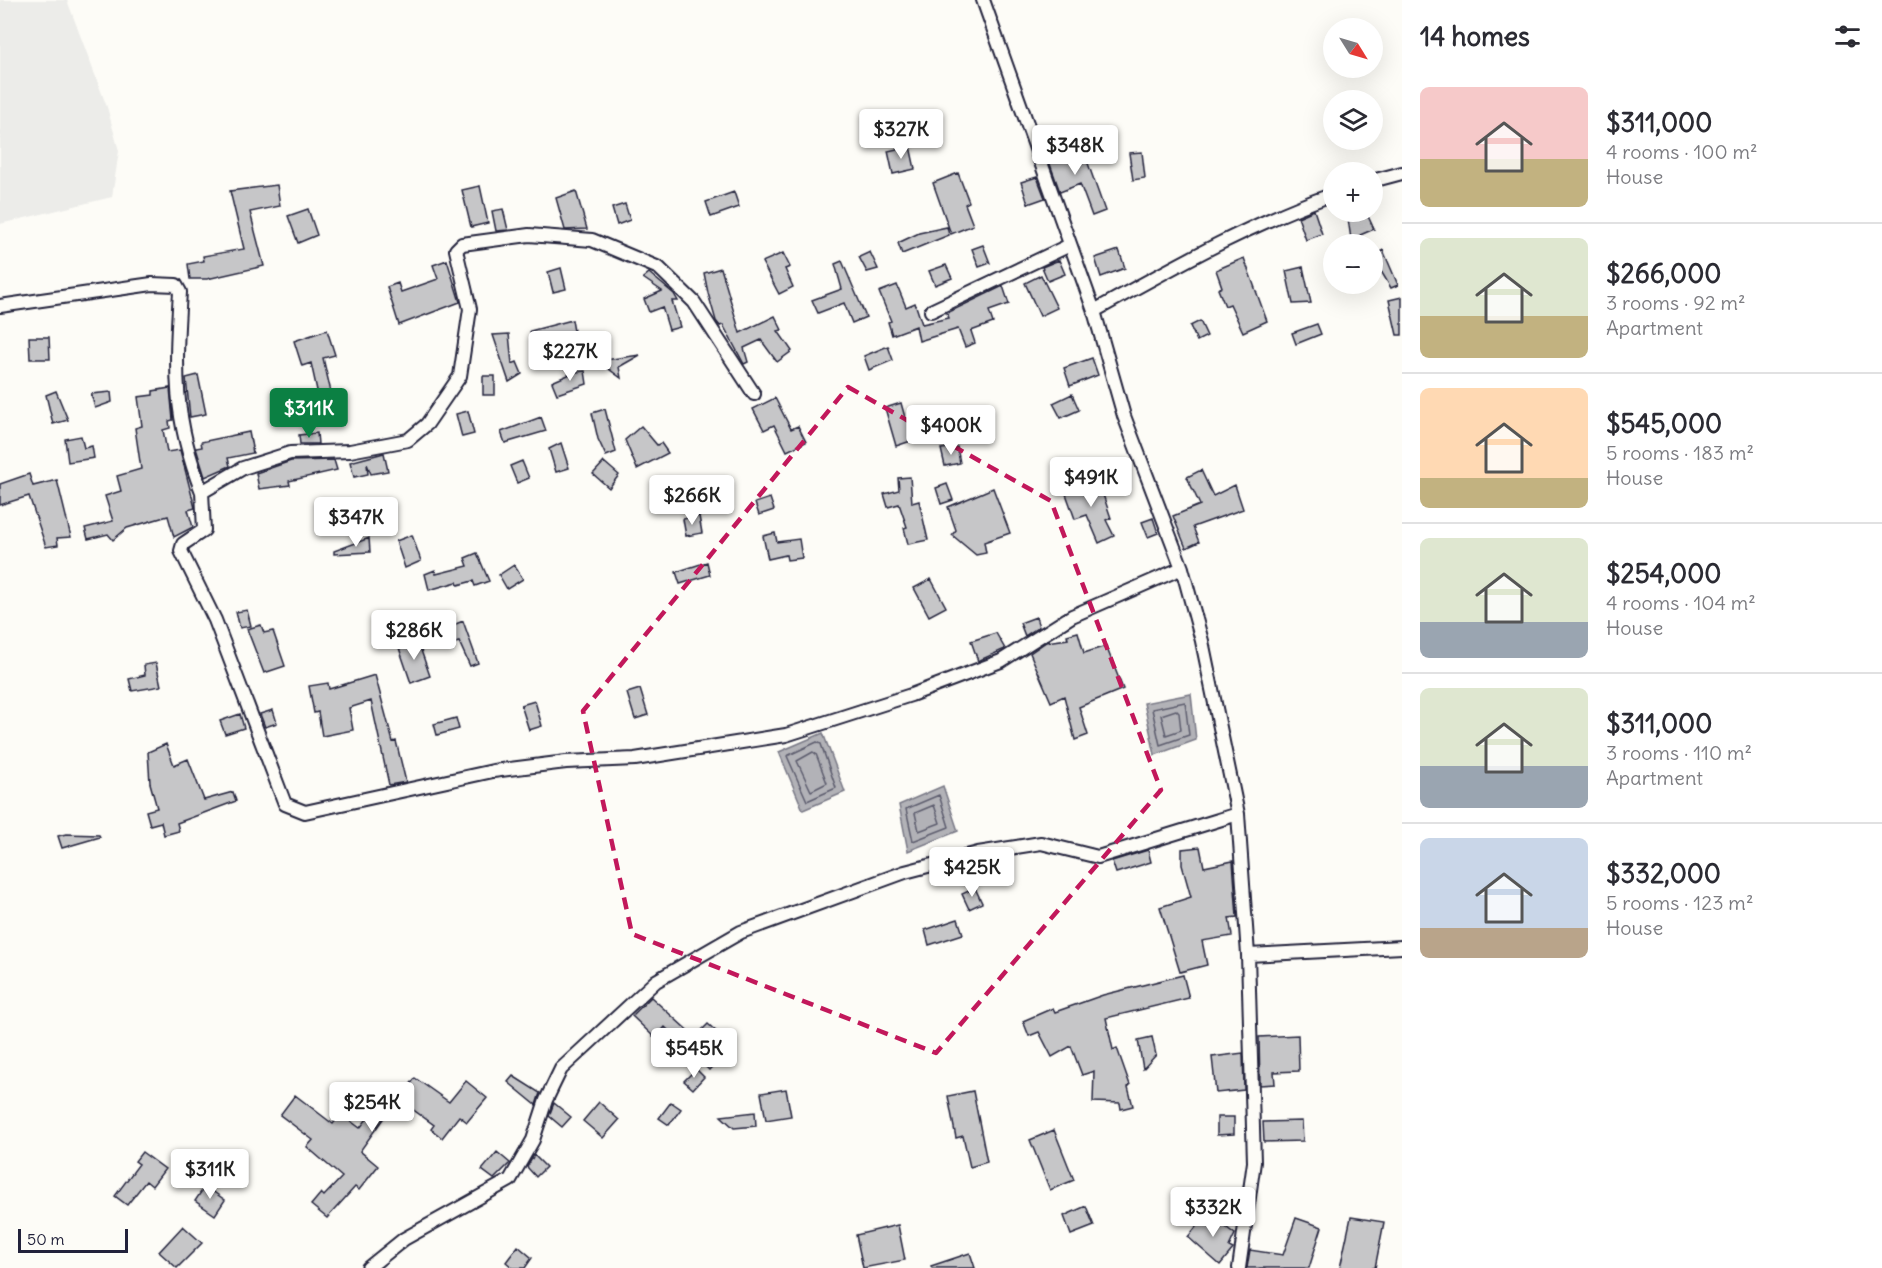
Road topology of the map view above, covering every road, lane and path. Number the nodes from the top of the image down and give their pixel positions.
1 (983, 0) edge
2 (1402, 174) edge
3 (1383, 178) edge
4 (1323, 198) edge
5 (1070, 245) junction
6 (0, 306) edge
7 (931, 311) dead end
8 (1094, 311) junction
9 (754, 393) dead end
10 (202, 492) junction
11 (1182, 568) junction
12 (1238, 814) junction
13 (1402, 947) edge
14 (1248, 955) junction
15 (368, 1268) edge
16 (1239, 1268) edge

1 - 5 street
2 - 3 street
4 - 8 street
5 - 7 street
5 - 8 street
6 - 10 street
8 - 11 street
9 - 10 street
10 - 11 street
11 - 12 street
12 - 14 street
12 - 15 street
13 - 14 street
14 - 16 street

